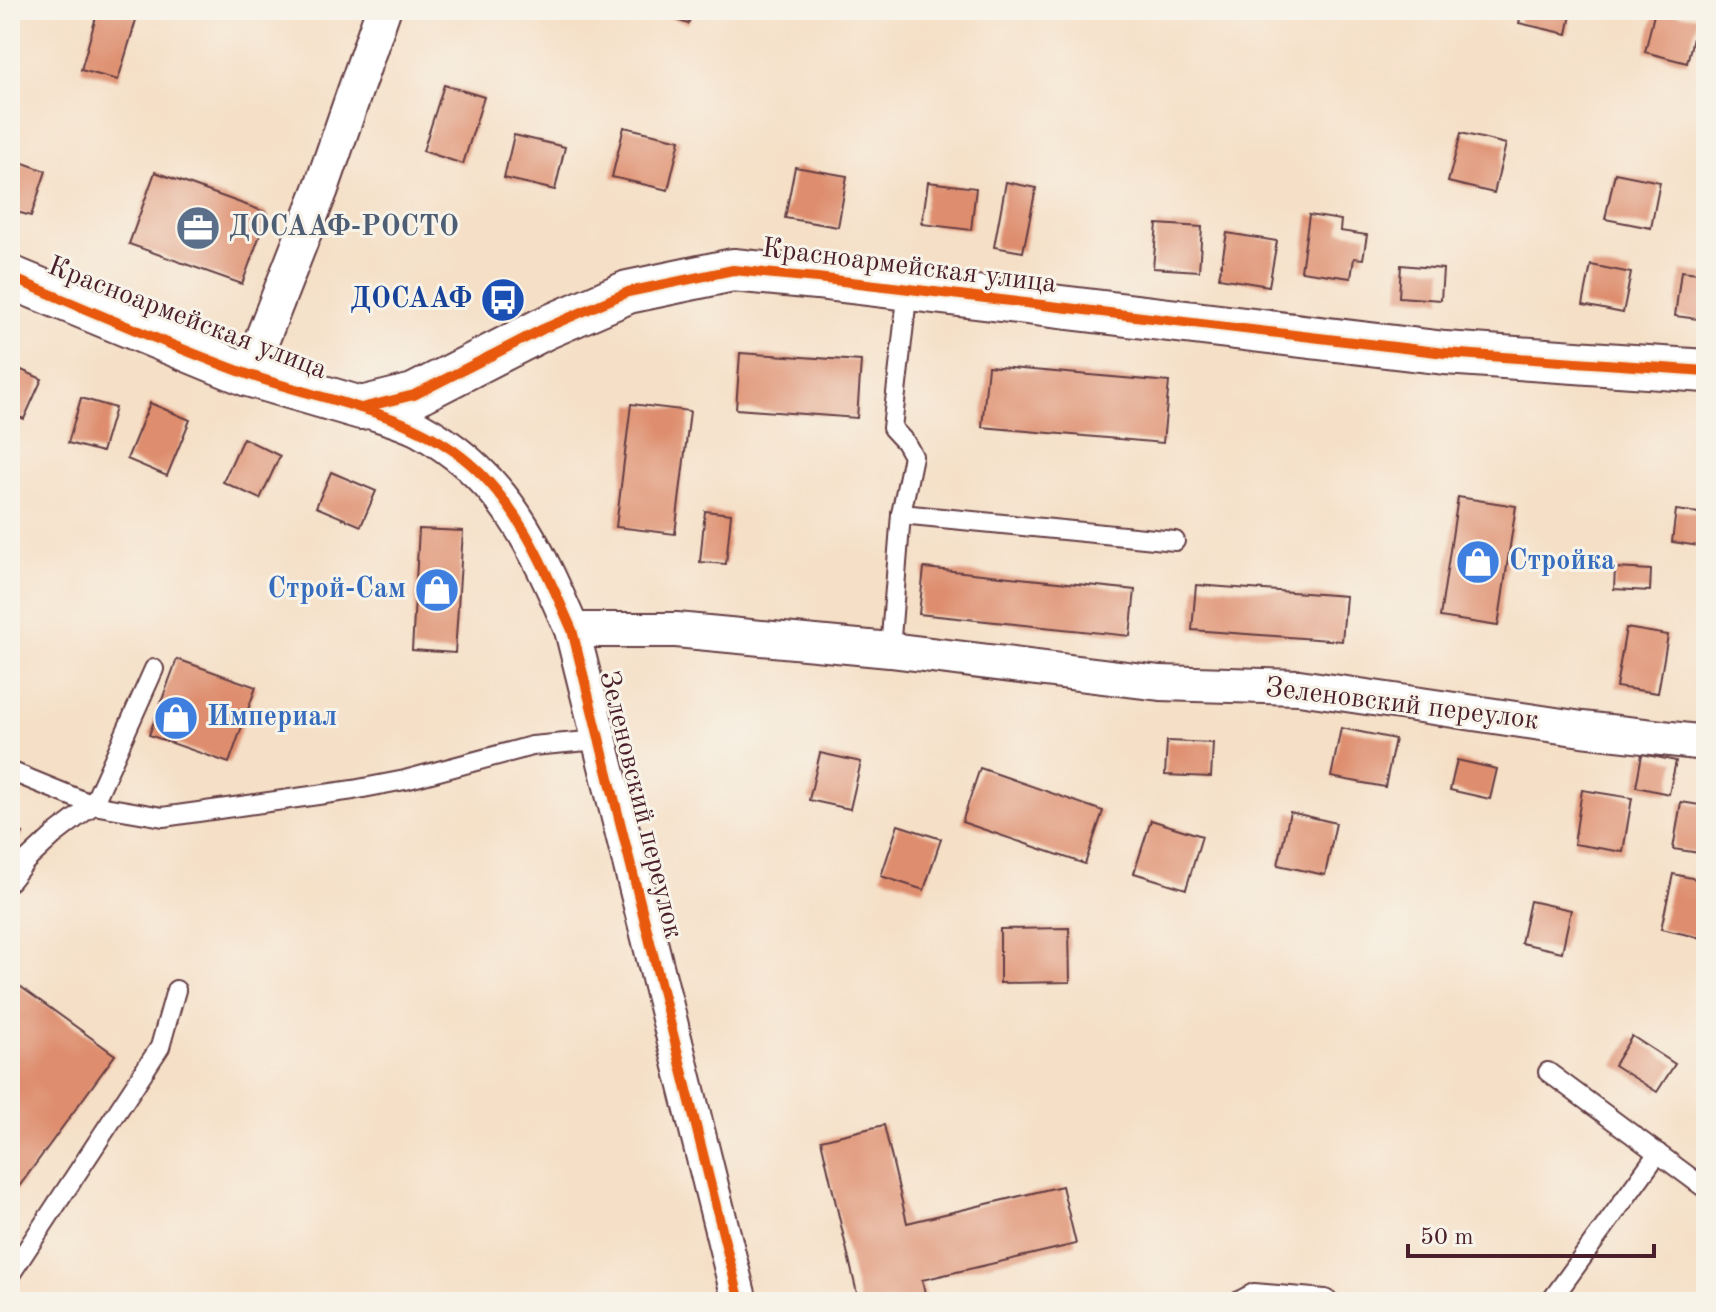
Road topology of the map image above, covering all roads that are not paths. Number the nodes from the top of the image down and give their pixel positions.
1 (383, 10) edge
2 (10, 277) edge
3 (908, 289) junction
4 (1706, 371) edge
5 (248, 375) junction
6 (361, 408) junction
7 (901, 514) junction
8 (1175, 541) dead end
9 (572, 630) junction
10 (890, 650) junction
11 (154, 669) dead end
12 (599, 740) junction
13 (1706, 743) edge
14 (10, 771) edge
15 (93, 805) junction
16 (10, 881) edge
17 (176, 990) dead end
18 (1548, 1072) dead end
19 (1658, 1153) junction
20 (1706, 1189) edge
21 (10, 1275) edge
22 (740, 1302) edge
23 (1237, 1302) edge
24 (1330, 1302) edge
25 (1550, 1302) edge

1 - 5 street
2 - 5 street, Красноармейская улица
3 - 4 street, Красноармейская улица
3 - 6 street, Красноармейская улица
3 - 7 lane
5 - 6 street, Красноармейская улица
6 - 9 street, Зеленовский переулок
7 - 8 lane
7 - 10 lane
9 - 10 street, Зеленовский переулок
9 - 12 street, Зеленовский переулок
10 - 13 street, Зеленовский переулок
11 - 15 lane
12 - 15 lane
12 - 22 street, Зеленовский переулок
14 - 15 lane
15 - 16 lane
17 - 21 lane
18 - 19 lane
19 - 20 lane
19 - 25 lane
23 - 24 lane

